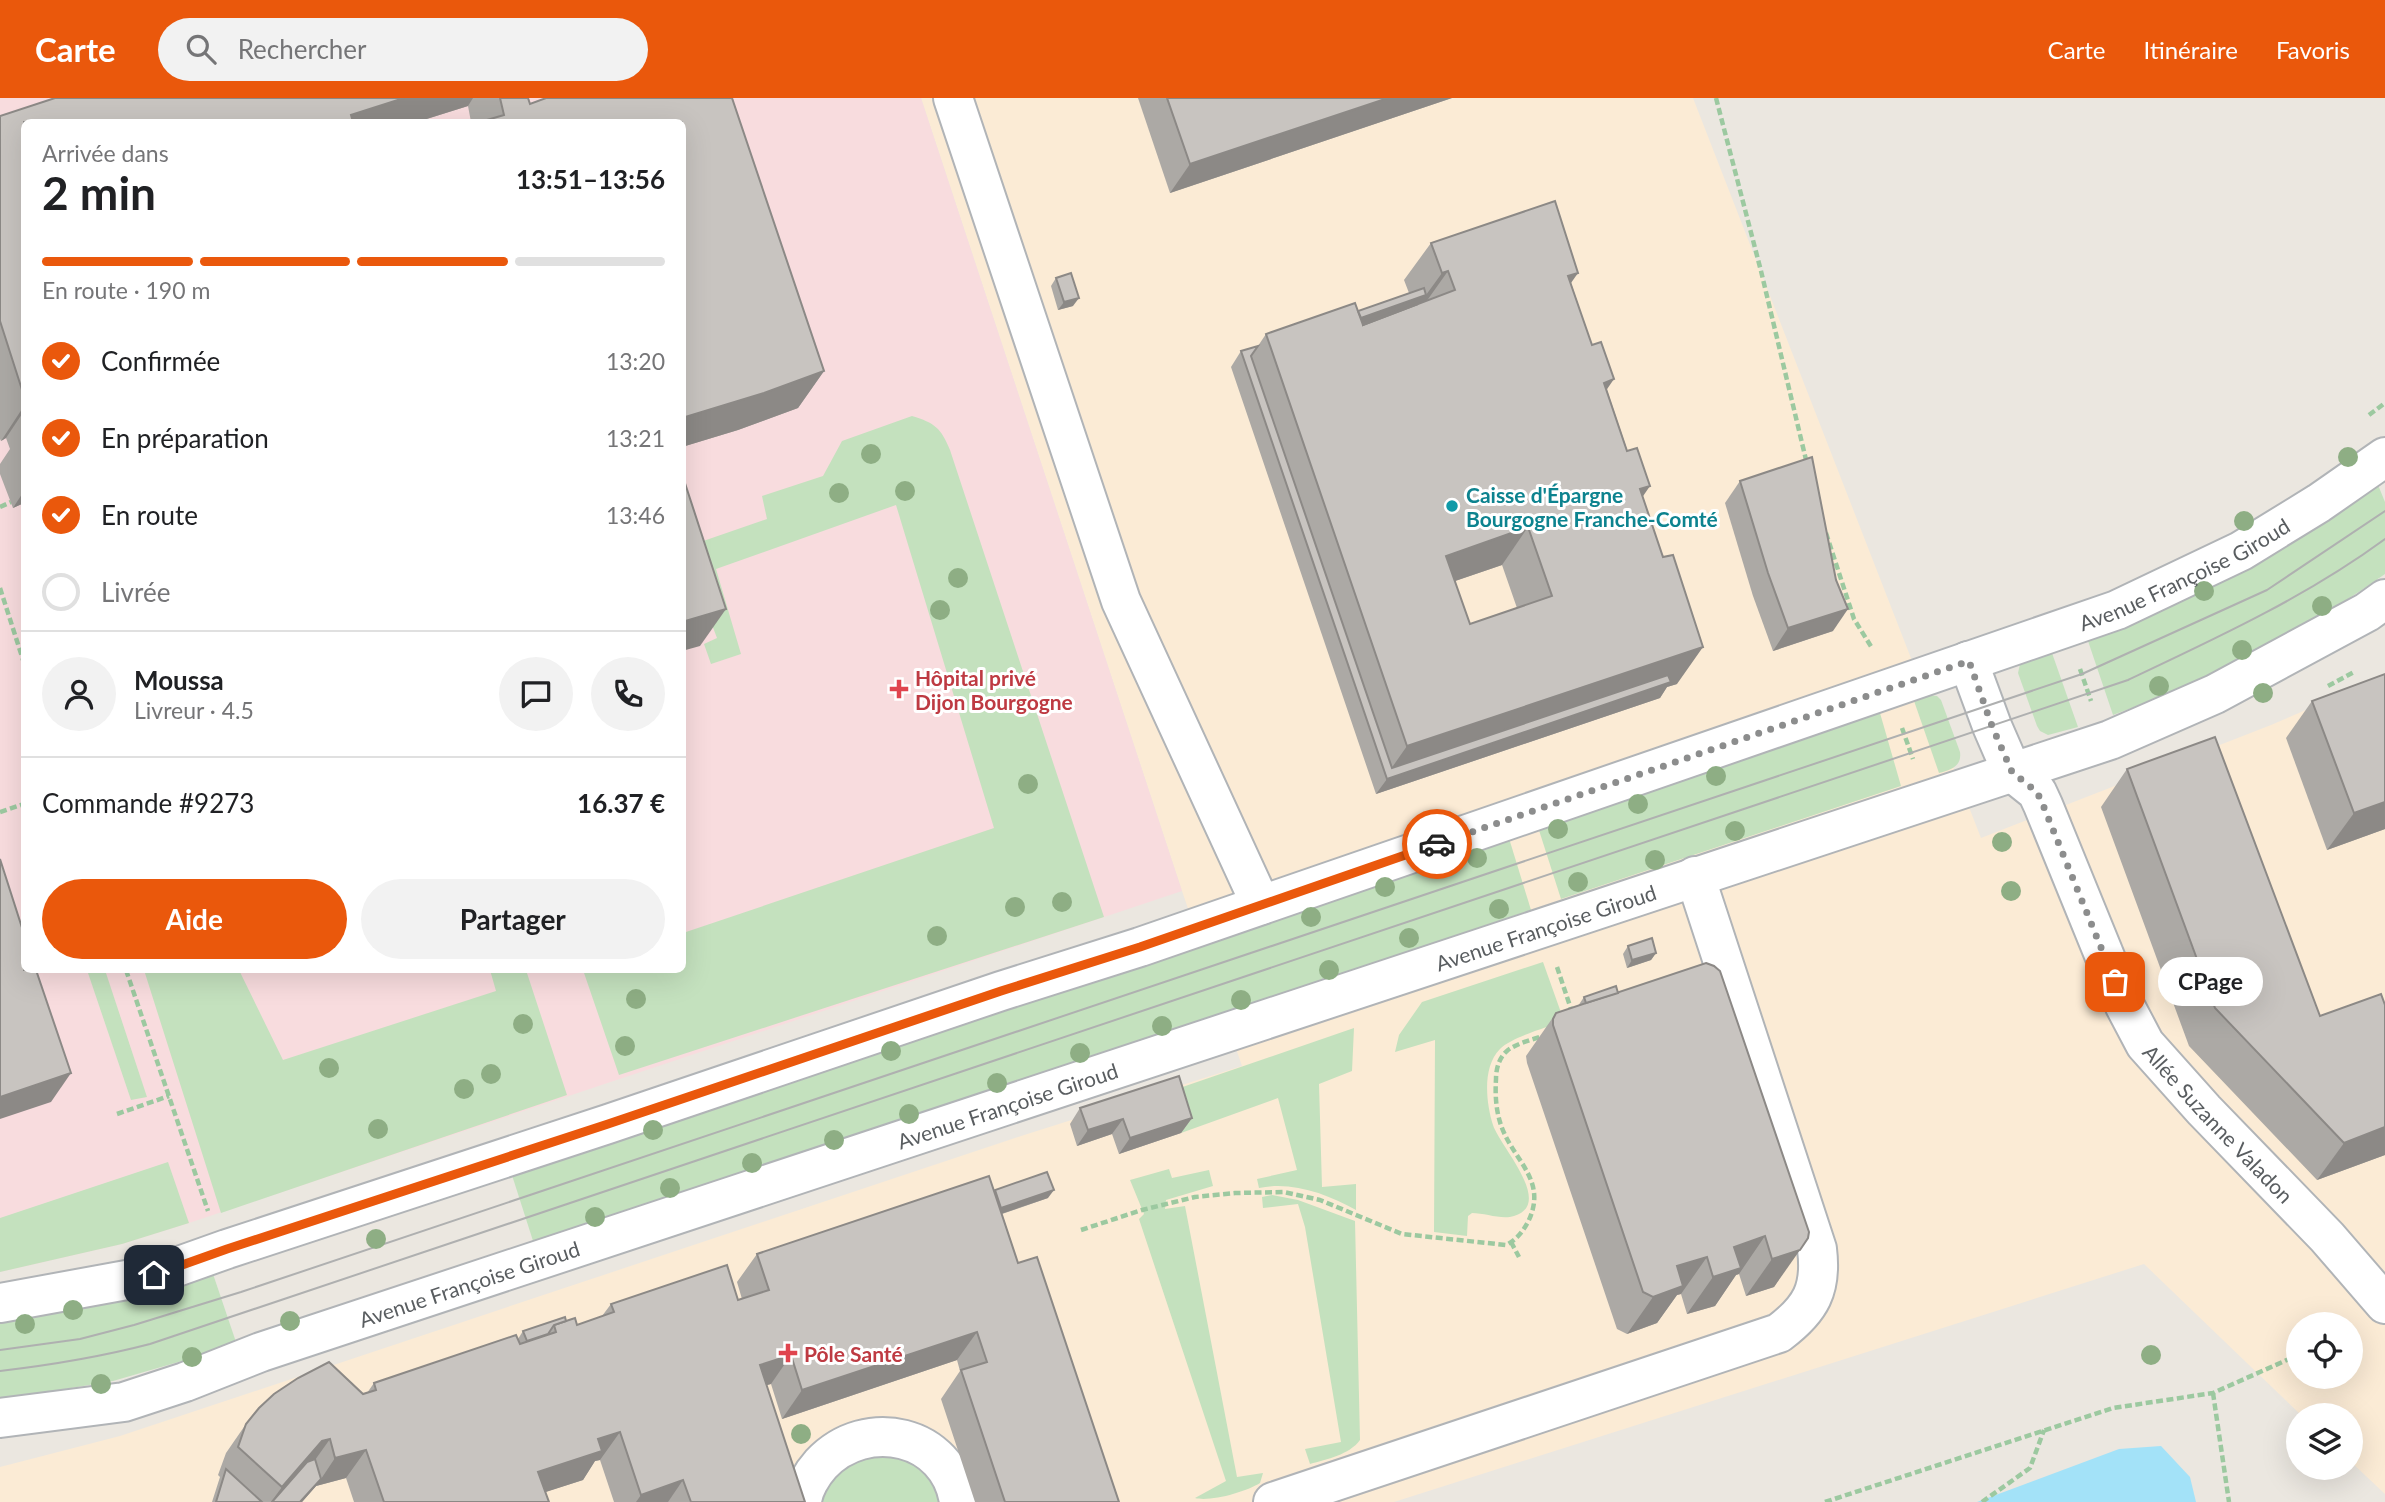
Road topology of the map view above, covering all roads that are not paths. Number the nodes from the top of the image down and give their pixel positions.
1 (953, 98) edge
2 (2385, 457) edge
3 (2385, 599) edge
4 (1969, 661) junction
5 (2012, 772) junction
6 (1695, 876) junction
7 (1261, 905) junction
8 (0, 1303) edge
9 (2385, 1304) edge
10 (0, 1418) edge
11 (802, 1502) edge
12 (958, 1502) edge
13 (1273, 1502) edge

1 - 7 street
2 - 4 street, Avenue Françoise Giroud
3 - 5 street, Avenue Françoise Giroud
4 - 5 street
4 - 7 street, Avenue Françoise Giroud
5 - 6 street, Avenue Françoise Giroud
5 - 9 street, Allée Suzanne Valadon
6 - 10 street, Avenue Françoise Giroud
6 - 13 street
7 - 8 street, Avenue Françoise Giroud
11 - 12 street

